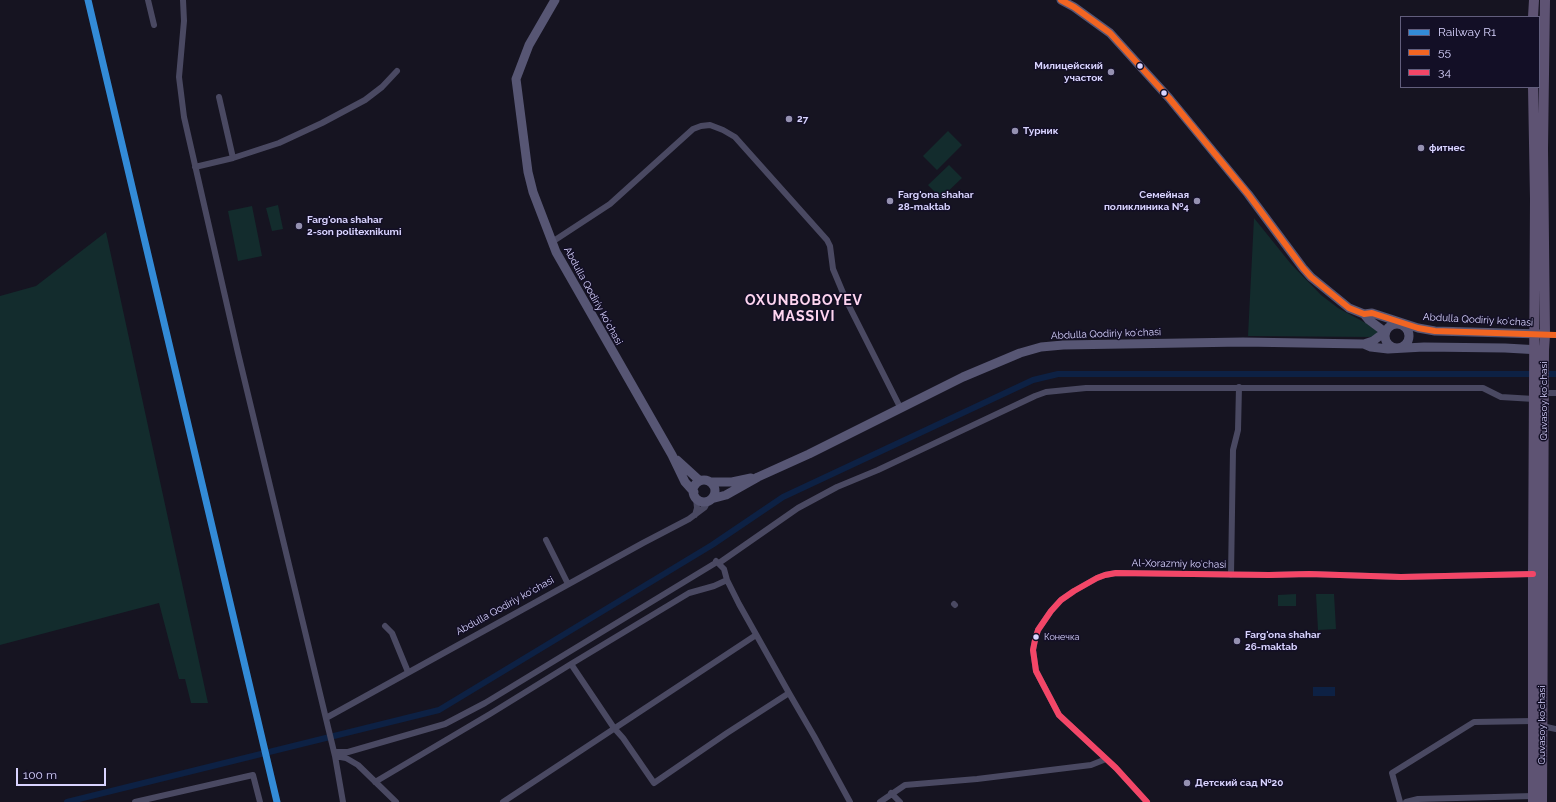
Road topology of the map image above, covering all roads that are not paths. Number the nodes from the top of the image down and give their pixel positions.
1 (148, 0) edge
2 (183, 0) edge
3 (555, 0) edge
4 (1061, 0) edge
5 (1534, 0) edge
6 (1545, 0) edge
7 (1533, 16) edge
8 (154, 25) dead end
9 (397, 71) dead end
10 (1533, 88) edge
11 (219, 96) dead end
12 (233, 158) junction
13 (195, 167) junction
14 (552, 242) junction
15 (1364, 314) junction
16 (1400, 323) junction
17 (1385, 332) junction
18 (1534, 333) junction
19 (1545, 335) junction
20 (1556, 335) edge
21 (1364, 344) junction
22 (1399, 348) junction
23 (1539, 350) junction
24 (1238, 387) junction
25 (1538, 392) junction
26 (1556, 393) edge
27 (901, 409) junction
28 (672, 457) junction
29 (758, 477) junction
30 (700, 481) junction
31 (710, 482) junction
32 (695, 495) junction
33 (710, 500) junction
34 (695, 516) junction
35 (546, 540) dead end
36 (716, 561) junction
37 (1533, 574) junction
38 (1231, 575) junction
39 (727, 580) junction
40 (568, 584) junction
41 (385, 626) dead end
42 (756, 635) junction
43 (571, 664) junction
44 (408, 672) junction
45 (788, 693) junction
46 (326, 718) junction
47 (1533, 721) junction
48 (1542, 726) junction
49 (614, 728) junction
50 (1556, 728) edge
51 (335, 754) junction
52 (1106, 760) junction
53 (375, 782) junction
54 (891, 793) junction
55 (1533, 799) edge
56 (1433, 800) edge
57 (135, 802) edge
58 (260, 802) edge
59 (344, 802) edge
60 (396, 802) edge
61 (502, 802) edge
62 (850, 802) edge
63 (880, 802) edge
64 (900, 802) edge
65 (1148, 802) edge
66 (1400, 802) edge
67 (1406, 802) edge
68 (1542, 802) edge

1 - 8 street
2 - 13 street
3 - 14 street, Abdulla Qodiriy koʻchasi
4 - 15 street, Abdulla Qodiriy koʻchasi
5 - 7 main road
6 - 19 main road, Quvasoy koʻchasi
9 - 12 street
10 - 18 main road, Quvasoy koʻchasi
11 - 12 street
12 - 13 street
13 - 46 street
14 - 27 street
14 - 28 street, Abdulla Qodiriy koʻchasi
15 - 16 street, Abdulla Qodiriy koʻchasi
15 - 17 street, Abdulla Qodiriy koʻchasi
16 - 17 street
16 - 18 street, Abdulla Qodiriy koʻchasi
16 - 22 street
17 - 21 street, Abdulla Qodiriy koʻchasi
17 - 22 street
18 - 19 street, Abdulla Qodiriy koʻchasi
18 - 23 main road, Quvasoy koʻchasi
19 - 20 street
19 - 23 main road, Quvasoy koʻchasi
21 - 22 street, Abdulla Qodiriy koʻchasi
21 - 27 street, Abdulla Qodiriy koʻchasi
22 - 23 street, Abdulla Qodiriy koʻchasi
23 - 25 main road, Quvasoy koʻchasi
24 - 25 street
24 - 36 street
24 - 38 street
25 - 26 street
25 - 37 main road, Quvasoy koʻchasi
25 - 48 main road, Quvasoy koʻchasi
27 - 29 street, Abdulla Qodiriy koʻchasi
28 - 30 street, Abdulla Qodiriy koʻchasi
28 - 32 street, Abdulla Qodiriy koʻchasi
29 - 31 street, Abdulla Qodiriy koʻchasi
29 - 33 street, Abdulla Qodiriy koʻchasi
30 - 31 street, Abdulla Qodiriy koʻchasi
30 - 32 street
31 - 33 street
32 - 33 street
32 - 34 street
33 - 34 street, Abdulla Qodiriy koʻchasi
34 - 40 street, Abdulla Qodiriy koʻchasi
35 - 40 street
36 - 39 street
36 - 51 street
37 - 38 street, Al-Xorazmiy koʻchasi
37 - 47 main road, Quvasoy koʻchasi
38 - 52 street, Al-Xorazmiy koʻchasi
39 - 42 street
39 - 43 street
40 - 44 street, Abdulla Qodiriy koʻchasi
41 - 44 street
42 - 45 street
42 - 49 street
43 - 49 street
43 - 53 street
44 - 46 street, Abdulla Qodiriy koʻchasi
45 - 49 street
45 - 62 street
46 - 51 street
47 - 55 main road, Quvasoy koʻchasi
47 - 66 street
48 - 50 street
48 - 68 main road, Quvasoy koʻchasi
49 - 61 street
51 - 53 street
51 - 59 street
52 - 54 street
52 - 65 street, Al-Xorazmiy koʻchasi
53 - 60 street
54 - 63 street
54 - 64 street
55 - 56 street
56 - 67 street
57 - 58 street

